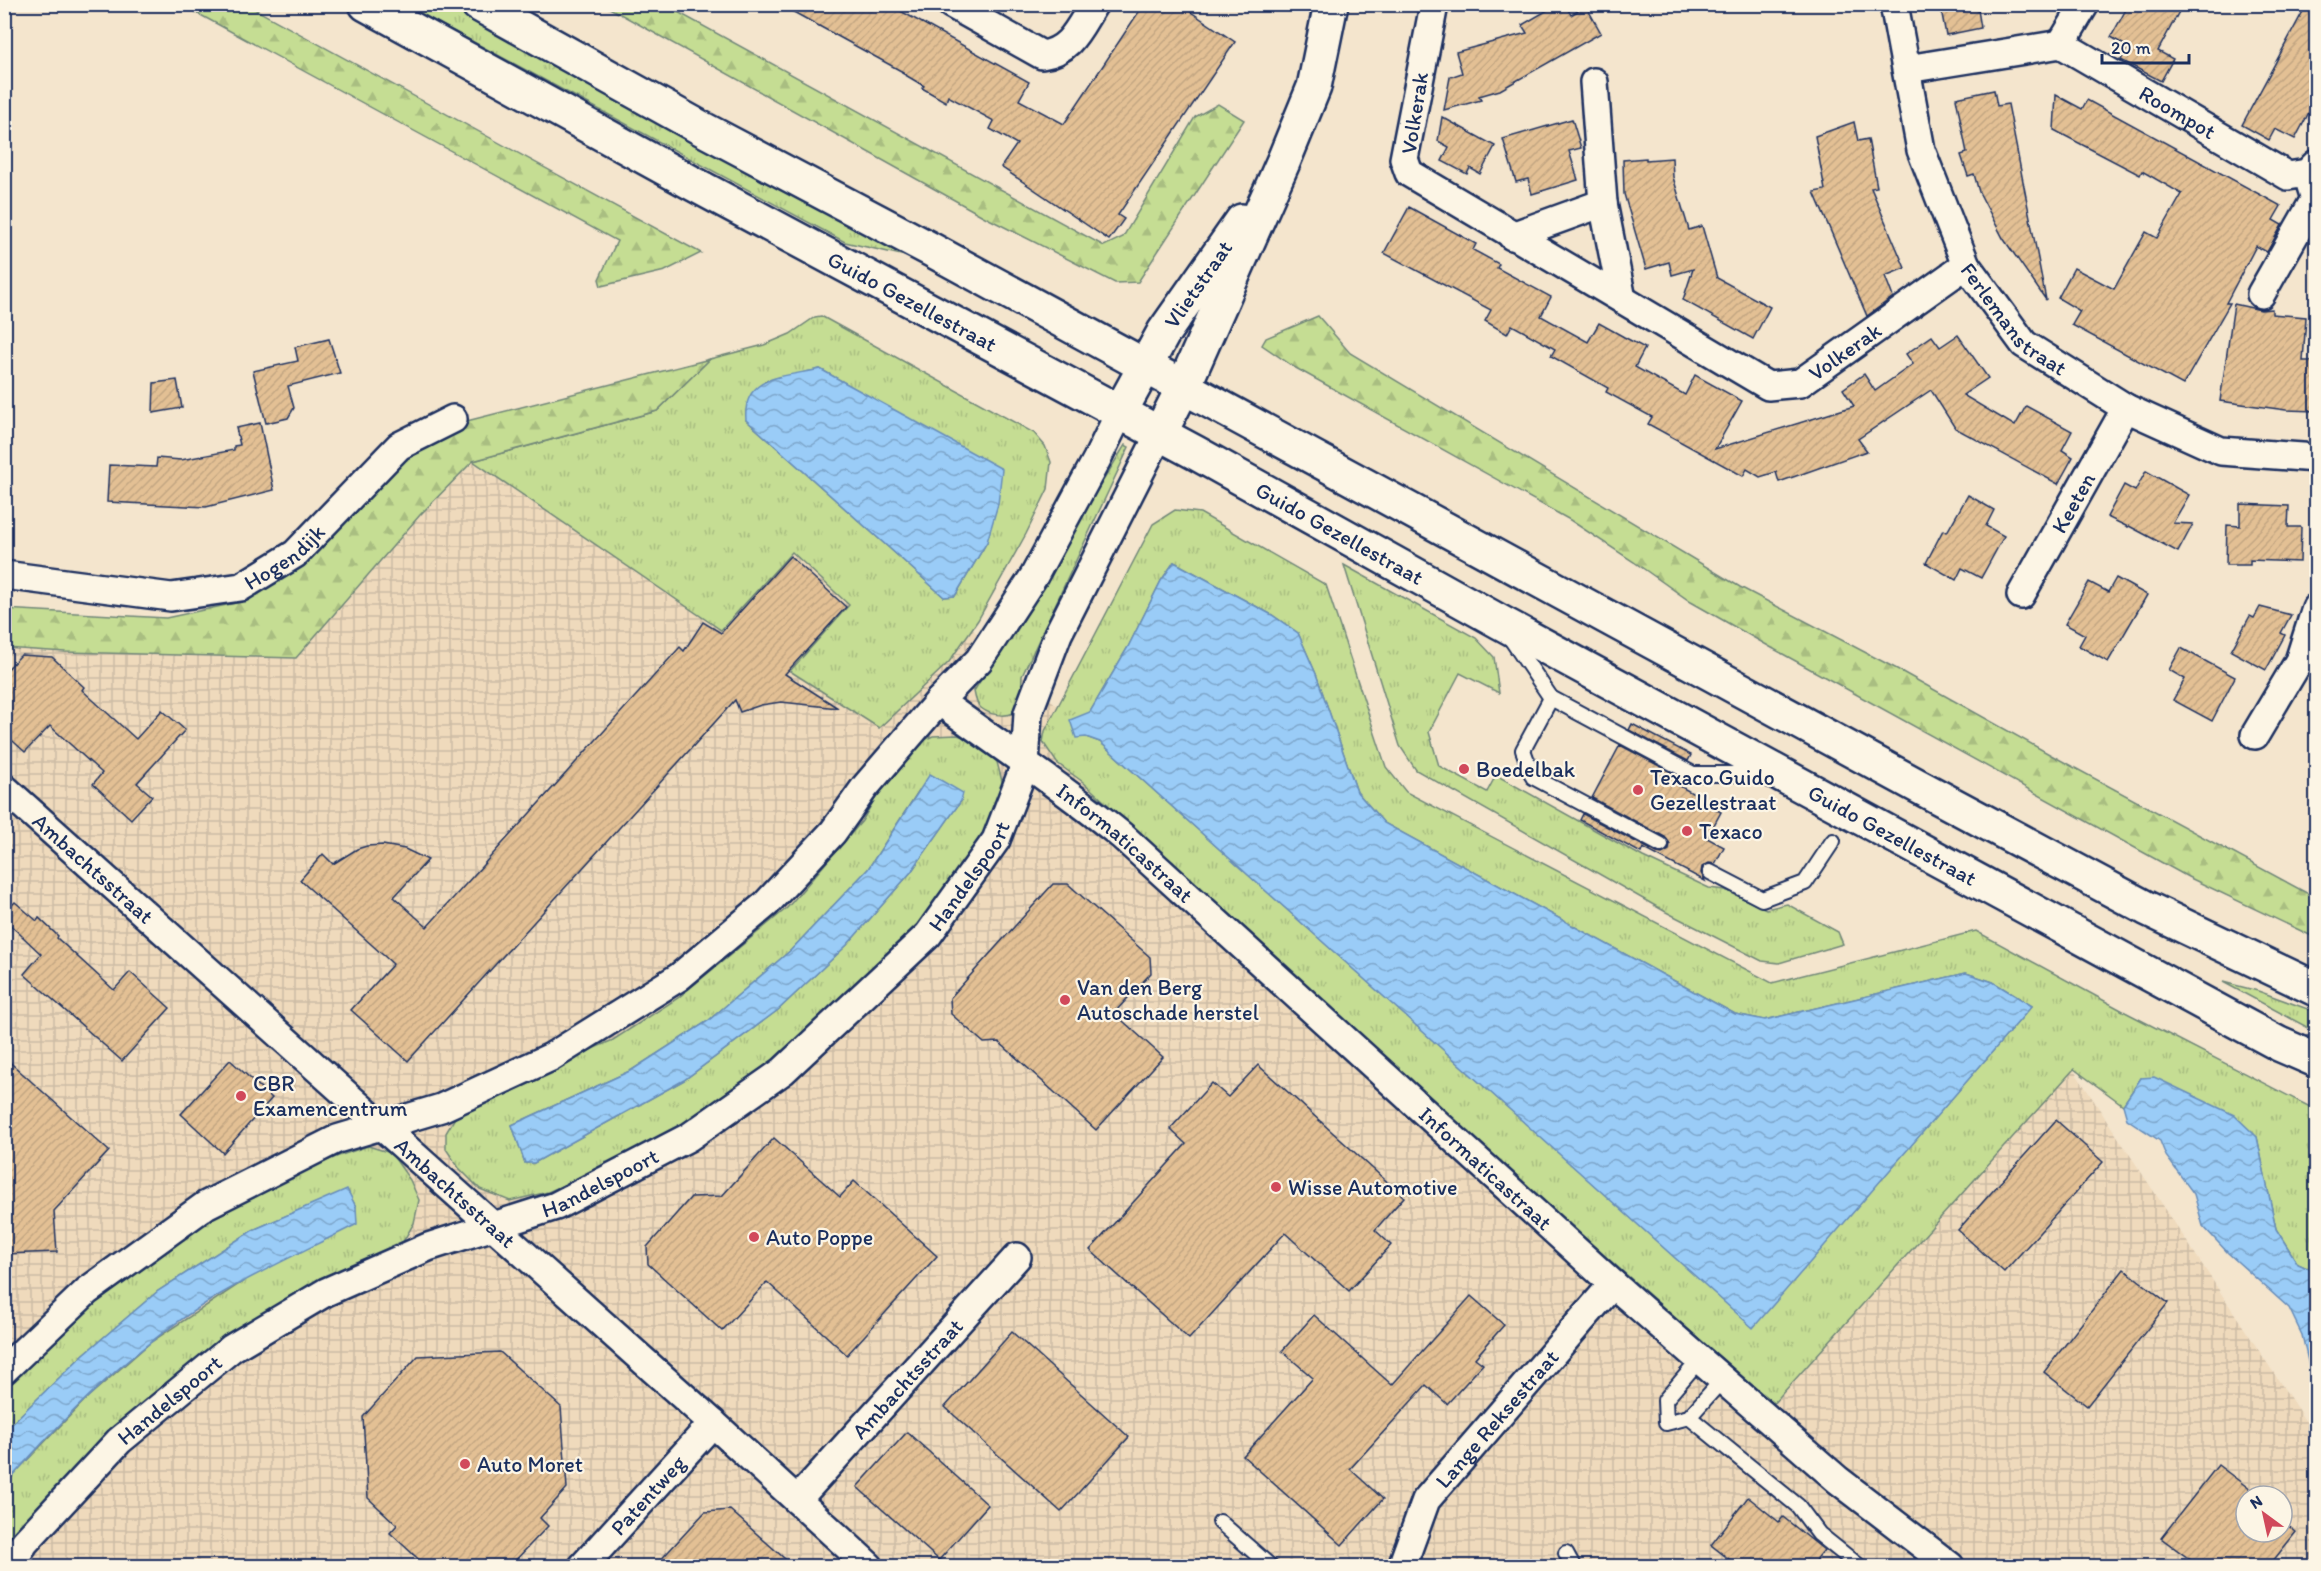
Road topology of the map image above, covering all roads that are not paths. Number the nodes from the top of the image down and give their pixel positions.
1 (366, 4) edge
2 (478, 4) edge
3 (951, 4) edge
4 (1094, 4) edge
5 (1331, 4) edge
6 (1429, 4) edge
7 (1439, 4) edge
8 (1894, 4) edge
9 (2085, 4) edge
10 (1434, 5) edge
11 (2061, 44) junction
12 (1907, 69) junction
13 (1594, 82) dead end
14 (1284, 160) junction
15 (2312, 168) edge
16 (1604, 203) junction
17 (1512, 236) junction
18 (1966, 265) junction
19 (2261, 294) dead end
20 (1622, 299) junction
21 (1145, 366) junction
22 (1184, 388) junction
23 (2126, 408) junction
24 (1120, 412) junction
25 (453, 419) dead end
26 (1160, 433) junction
27 (2316, 458) edge
28 (4, 575) edge
29 (2021, 595) dead end
30 (2316, 608) edge
31 (1500, 622) junction
32 (1551, 698) junction
33 (939, 701) junction
34 (2255, 735) dead end
35 (1025, 765) junction
36 (1781, 773) junction
37 (9, 801) edge
38 (1833, 841) dead end
39 (1660, 845) dead end
40 (1710, 872) dead end
41 (2316, 989) edge
42 (2316, 1060) edge
43 (381, 1125) junction
44 (494, 1226) junction
45 (1017, 1257) dead end
46 (1613, 1284) junction
47 (1700, 1359) junction
48 (4, 1370) edge
49 (1723, 1379) junction
50 (1689, 1417) junction
51 (713, 1423) junction
52 (797, 1500) junction
53 (1220, 1522) dead end
54 (1566, 1553) dead end
55 (9, 1566) edge
56 (583, 1566) edge
57 (869, 1566) edge
58 (1270, 1566) edge
59 (1405, 1566) edge
60 (1573, 1566) edge
61 (1859, 1566) edge
62 (1950, 1566) edge

1 - 24 main road, Guido Gezellestraat
2 - 21 main road
3 - 4 street
5 - 14 main road, Vlietstraat
6 - 10 street
7 - 10 street
8 - 12 street, Ferlemanstraat
9 - 11 street
10 - 17 street, Volkerak
11 - 12 street
11 - 15 street, Roompot
12 - 18 street, Ferlemanstraat
13 - 16 street
14 - 21 main road, Vlietstraat
14 - 22 main road, Vlietstraat
15 - 19 street, Roompot
16 - 17 street
16 - 20 street
17 - 20 street, Volkerak
18 - 20 street, Volkerak
18 - 23 street, Ferlemanstraat
21 - 22 main road
21 - 24 main road, Vlietstraat
22 - 26 main road, Vlietstraat
22 - 41 main road
23 - 27 street, Ferlemanstraat
23 - 29 street, Keeten
24 - 26 main road, Guido Gezellestraat
24 - 33 street
25 - 28 street, Hogendijk
26 - 31 main road, Guido Gezellestraat
26 - 35 street
30 - 34 street
31 - 32 lane
31 - 36 main road, Guido Gezellestraat
32 - 36 lane
32 - 39 lane
33 - 35 street
33 - 43 street
35 - 44 street, Handelspoort
35 - 46 street, Informaticastraat
36 - 42 main road, Guido Gezellestraat
37 - 43 street, Ambachtsstraat
38 - 40 lane
43 - 44 street, Ambachtsstraat
43 - 48 street
44 - 51 street, Ambachtsstraat
44 - 55 street, Handelspoort
45 - 52 street, Ambachtsstraat
46 - 47 street, Informaticastraat
46 - 59 street, Lange Reksestraat
47 - 49 street, Informaticastraat
47 - 50 lane
49 - 50 lane
49 - 62 street, Informaticastraat
50 - 61 lane
51 - 52 street, Ambachtsstraat
51 - 56 street, Patentweg
52 - 57 street, Ambachtsstraat
53 - 58 lane
54 - 60 lane

